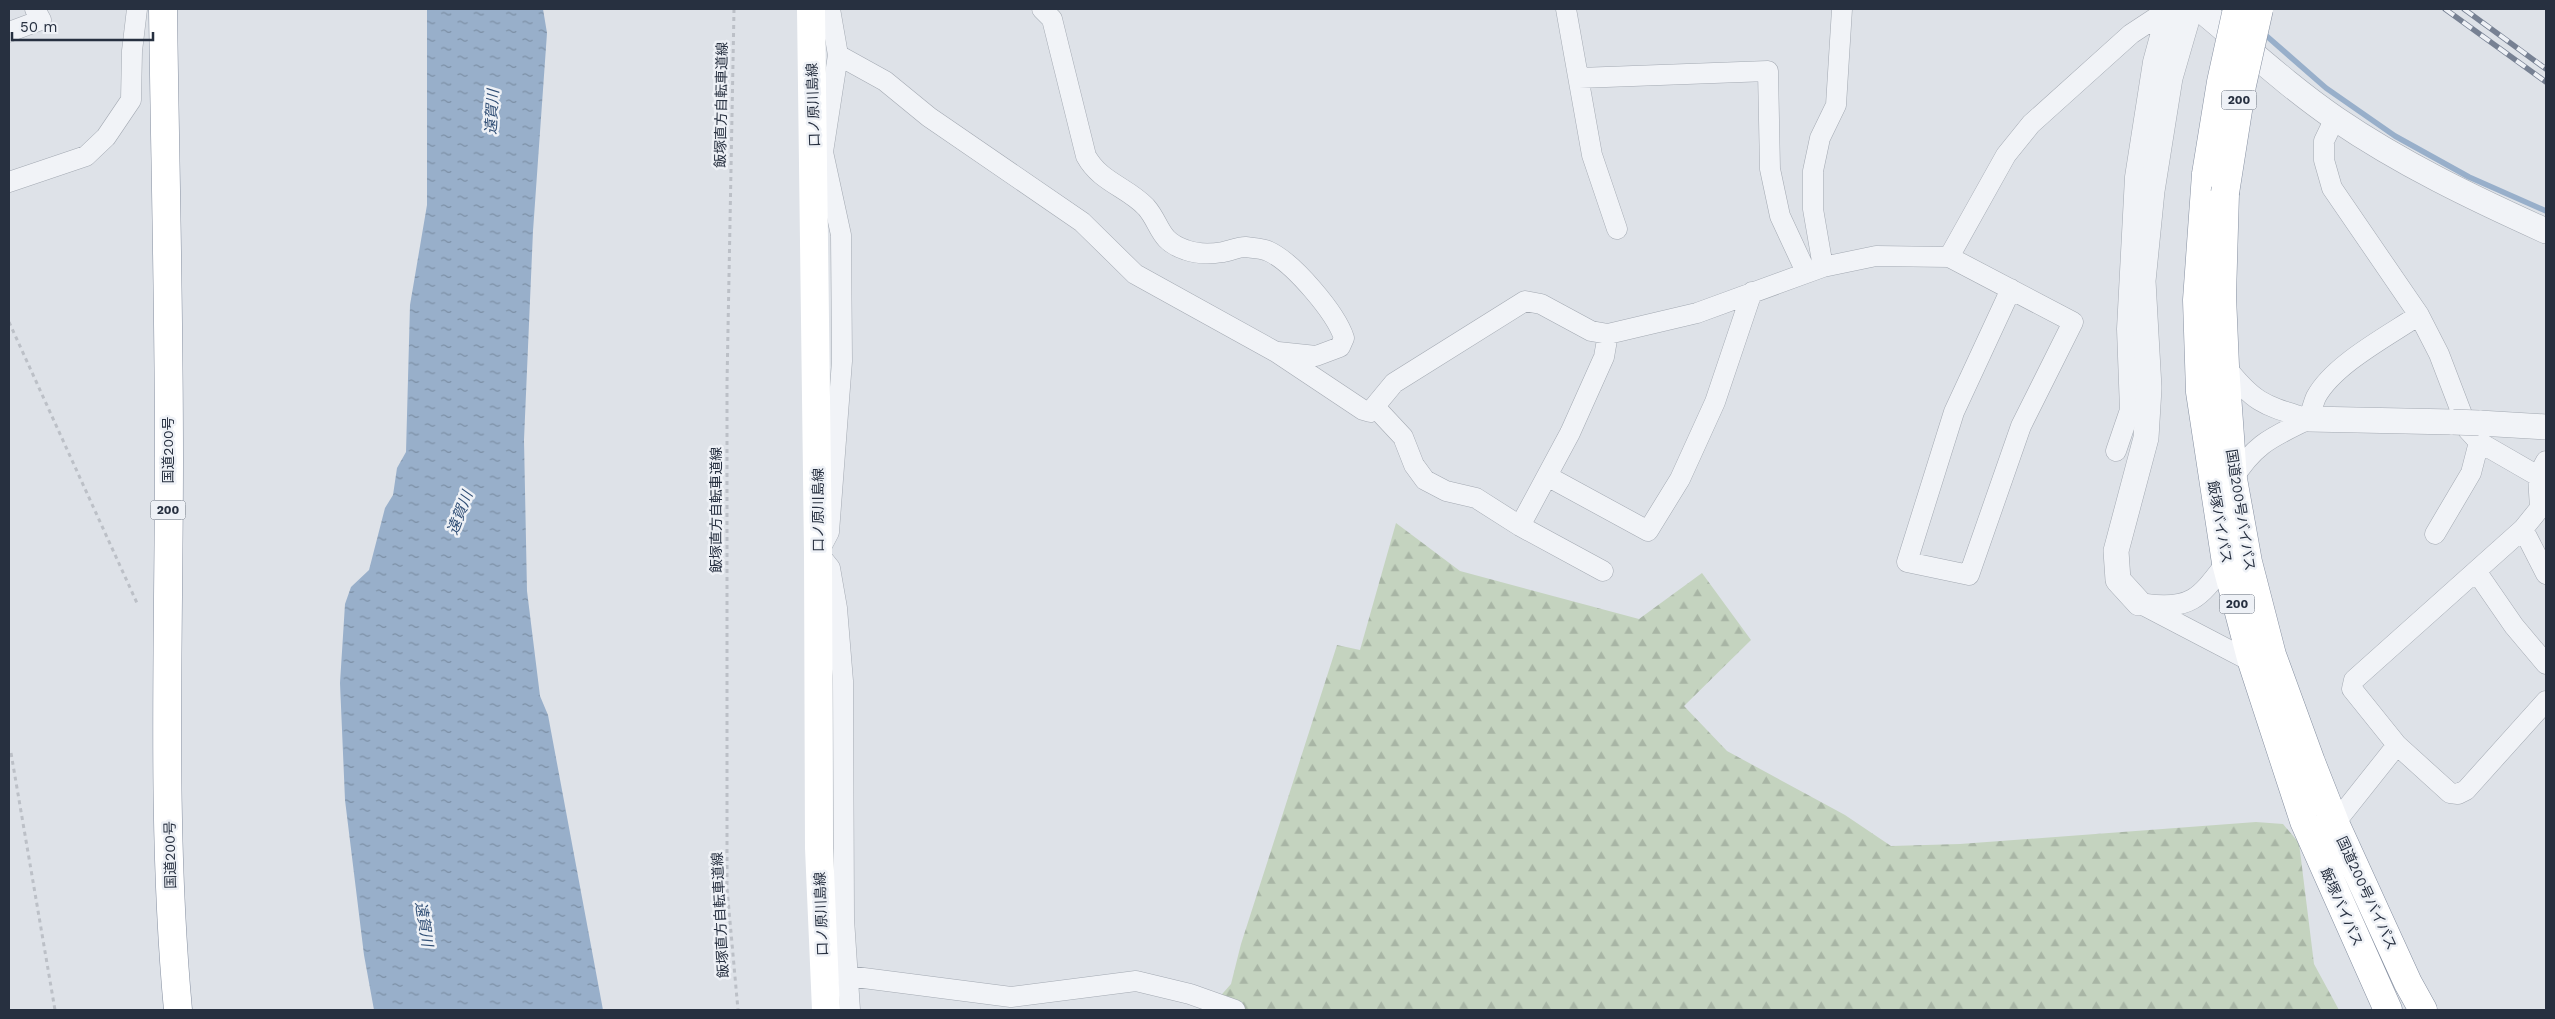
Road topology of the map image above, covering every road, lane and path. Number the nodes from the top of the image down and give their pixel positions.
1 (35, 9) edge
2 (138, 9) edge
3 (162, 9) edge
4 (734, 9) edge
5 (811, 9) edge
6 (830, 9) edge
7 (1042, 9) edge
8 (1566, 9) edge
9 (1842, 9) edge
10 (2170, 9) edge
11 (2190, 9) edge
12 (2200, 9) edge
13 (2237, 9) edge
14 (2259, 9) edge
15 (9, 32) edge
16 (838, 56) junction
17 (1579, 78) junction
18 (2335, 118) junction
19 (818, 152) junction
20 (9, 182) edge
21 (1617, 229) dead end
22 (2546, 231) edge
23 (1949, 257) junction
24 (1814, 269) junction
25 (2012, 289) junction
26 (1752, 292) junction
27 (2419, 315) junction
28 (9, 322) edge
29 (1608, 334) junction
30 (1276, 352) junction
31 (2225, 366) junction
32 (1375, 407) junction
33 (2309, 419) junction
34 (2546, 427) edge
35 (2479, 432) junction
36 (2116, 451) dead end
37 (2542, 468) edge
38 (1547, 476) junction
39 (2233, 478) junction
40 (1520, 526) junction
41 (2523, 529) junction
42 (2436, 534) dead end
43 (818, 553) junction
44 (2226, 563) junction
45 (1603, 571) dead end
46 (2476, 571) junction
47 (2546, 574) edge
48 (137, 603) dead end
49 (2140, 603) junction
50 (2252, 662) junction
51 (2546, 664) edge
52 (2546, 701) edge
53 (2397, 745) junction
54 (10, 752) dead end
55 (2335, 823) junction
56 (848, 976) junction
57 (55, 1010) edge
58 (178, 1010) edge
59 (738, 1010) edge
60 (826, 1010) edge
61 (850, 1010) edge
62 (1235, 1010) edge
63 (2388, 1010) edge
64 (2423, 1010) edge

1 - 15 street
2 - 20 street
3 - 58 main road, 国道200号 / 200
4 - 59 path, 飯塚直方自転車道線
5 - 19 main road, 口ノ原川島線
6 - 16 street
7 - 30 street
8 - 17 street
9 - 24 street
10 - 23 street
10 - 36 street
11 - 49 street
12 - 18 street
13 - 44 main road, 飯塚バイパス / 200, bridge
14 - 31 main road, 国道200号バイパス / 200, bridge
16 - 19 street
16 - 30 street
17 - 21 street
17 - 24 street
18 - 22 street
18 - 27 street
19 - 43 main road, 口ノ原川島線
23 - 24 street
23 - 25 street
24 - 26 street
25 - 25 street
26 - 29 street
26 - 38 street
27 - 33 street
27 - 35 street
28 - 48 path
29 - 32 street
29 - 38 street
30 - 32 street
31 - 33 street
31 - 39 main road, 国道200号バイパス / 200
32 - 40 street
33 - 35 street, bridge
33 - 39 street
34 - 35 street
35 - 37 street
35 - 42 street
37 - 41 street
38 - 40 street
39 - 55 main road, 国道200号バイパス / 200
40 - 45 street
41 - 46 street
41 - 47 street
43 - 56 street
43 - 60 main road, 口ノ原川島線
44 - 49 street
44 - 50 main road, 飯塚バイパス / 200
46 - 51 street
46 - 53 street
49 - 50 street
50 - 63 main road, 飯塚バイパス / 200
52 - 53 street
53 - 55 street
54 - 57 path
55 - 64 main road, 国道200号バイパス / 200
56 - 61 street
56 - 62 street

